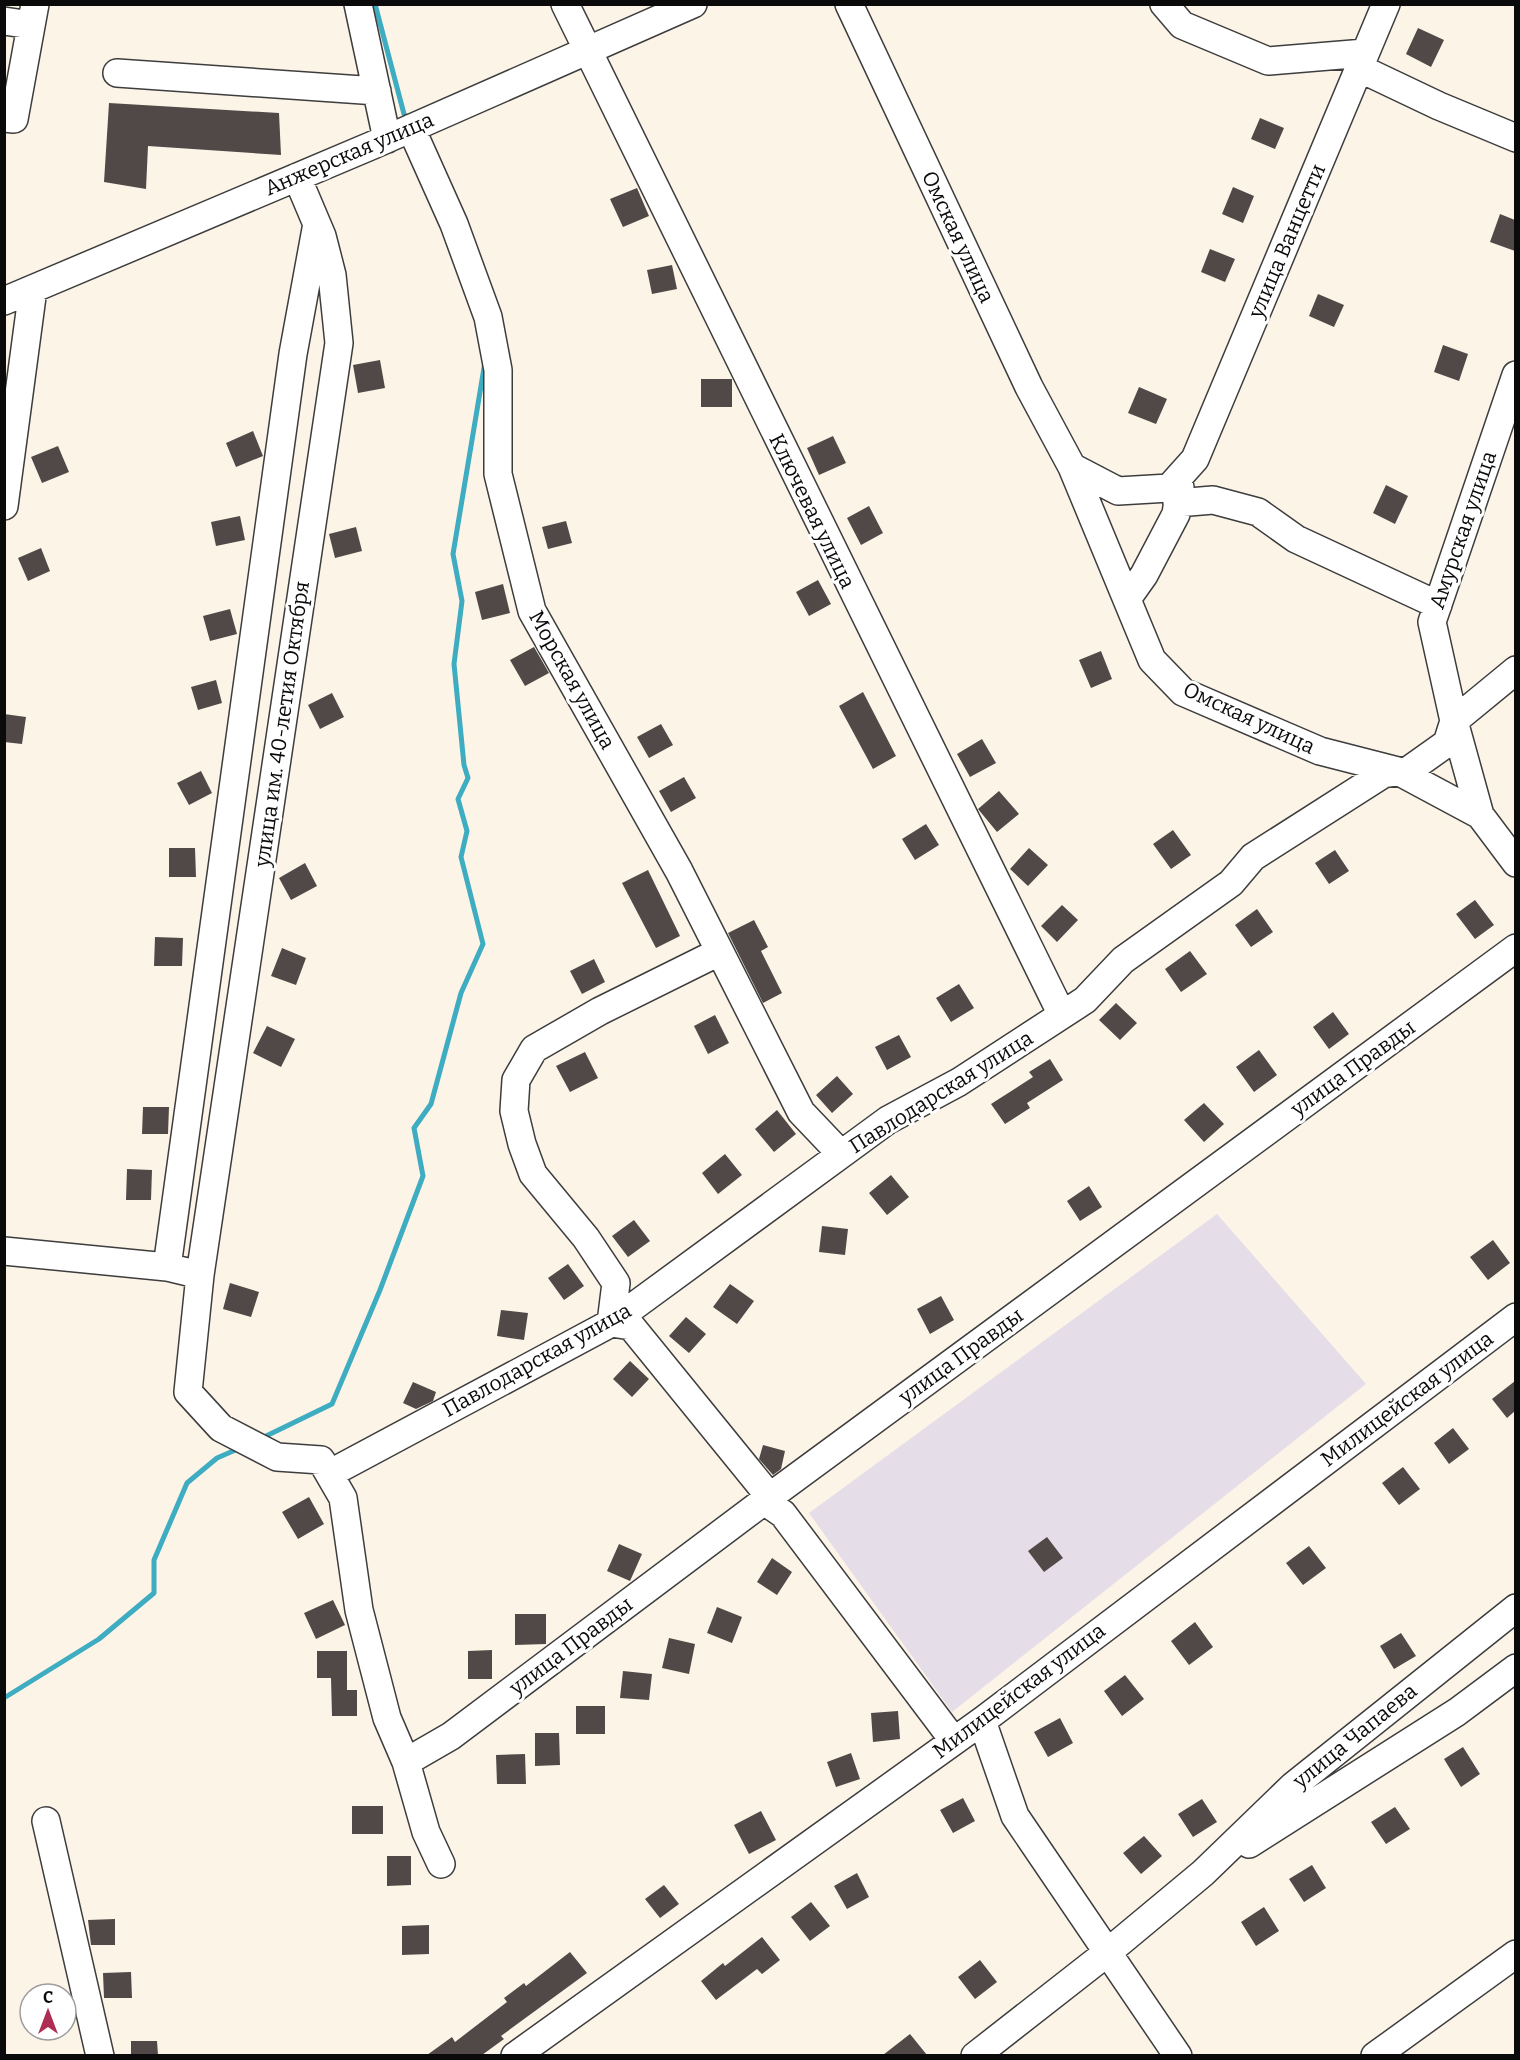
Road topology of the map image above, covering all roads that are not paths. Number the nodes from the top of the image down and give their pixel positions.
1 (358, 4) edge
2 (565, 4) edge
3 (693, 4) edge
4 (849, 4) edge
5 (1164, 4) edge
6 (1386, 4) edge
7 (33, 15) edge
8 (4, 21) edge
9 (587, 51) junction
10 (1362, 60) junction
11 (117, 73) dead end
12 (377, 91) junction
13 (9, 119) edge
14 (399, 134) junction
15 (1515, 138) edge
16 (297, 177) junction
17 (317, 223) junction
18 (33, 289) junction
19 (4, 301) edge
20 (1515, 375) edge
21 (1072, 467) junction
22 (1182, 474) junction
23 (1178, 503) junction
24 (4, 506) edge
25 (1127, 599) junction
26 (1438, 604) junction
27 (1515, 670) edge
28 (1454, 721) junction
29 (1398, 771) junction
30 (1480, 815) junction
31 (1515, 863) edge
32 (1515, 948) edge
33 (719, 952) junction
34 (1062, 1015) junction
35 (841, 1154) junction
36 (4, 1251) edge
37 (166, 1267) junction
38 (200, 1275) junction
39 (1515, 1317) edge
40 (611, 1323) junction
41 (329, 1474) junction
42 (767, 1499) junction
43 (1515, 1608) edge
44 (1515, 1668) edge
45 (982, 1721) junction
46 (954, 1741) junction
47 (406, 1762) junction
48 (46, 1821) dead end
49 (441, 1864) dead end
50 (1203, 1873) junction
51 (1108, 1952) junction
52 (1515, 1954) edge
53 (1383, 2053) edge
54 (100, 2055) edge
55 (515, 2055) edge
56 (975, 2055) edge
57 (1178, 2055) edge

1 - 12 street, Морская улица
2 - 9 street, Ключевая улица
3 - 9 street, Анжерская улица
4 - 21 street, Омская улица
5 - 10 street
6 - 10 street, улица Ванцетти
7 - 8 street
7 - 13 street
9 - 14 street, Анжерская улица
9 - 34 street, Ключевая улица
10 - 15 street
10 - 22 street, улица Ванцетти
11 - 12 street
12 - 14 street, Морская улица
14 - 16 street, Анжерская улица
14 - 33 street, Морская улица
16 - 17 street, улица им. 40-летия Октября
16 - 18 street, Анжерская улица
17 - 37 street
17 - 38 street, улица им. 40-летия Октября
18 - 19 street, Анжерская улица
18 - 24 street
20 - 26 street, Амурская улица
21 - 22 street
21 - 25 street, Омская улица
22 - 23 street
23 - 25 street
23 - 26 street
25 - 29 street, Омская улица
26 - 28 street, Амурская улица
27 - 28 street, Павлодарская улица
28 - 29 street, Павлодарская улица
28 - 30 street, Амурская улица
29 - 30 street, Омская улица
29 - 34 street, Павлодарская улица
30 - 31 street
32 - 42 street, улица Правды
33 - 35 street, Морская улица
33 - 40 street
34 - 35 street, Павлодарская улица
35 - 40 street, Павлодарская улица
36 - 37 street
37 - 38 street
38 - 41 street, улица им. 40-летия Октября
39 - 45 street, Милицейская улица
40 - 41 street, Павлодарская улица
40 - 42 street
41 - 47 street
42 - 46 street
42 - 47 street, улица Правды
43 - 50 street, улица Чапаева
44 - 50 street, улица Чапаева
45 - 46 street, Милицейская улица
45 - 51 street
46 - 55 street, Милицейская улица
47 - 49 street
48 - 54 street
50 - 51 street, улица Чапаева
51 - 56 street, улица Чапаева
51 - 57 street
52 - 53 street

